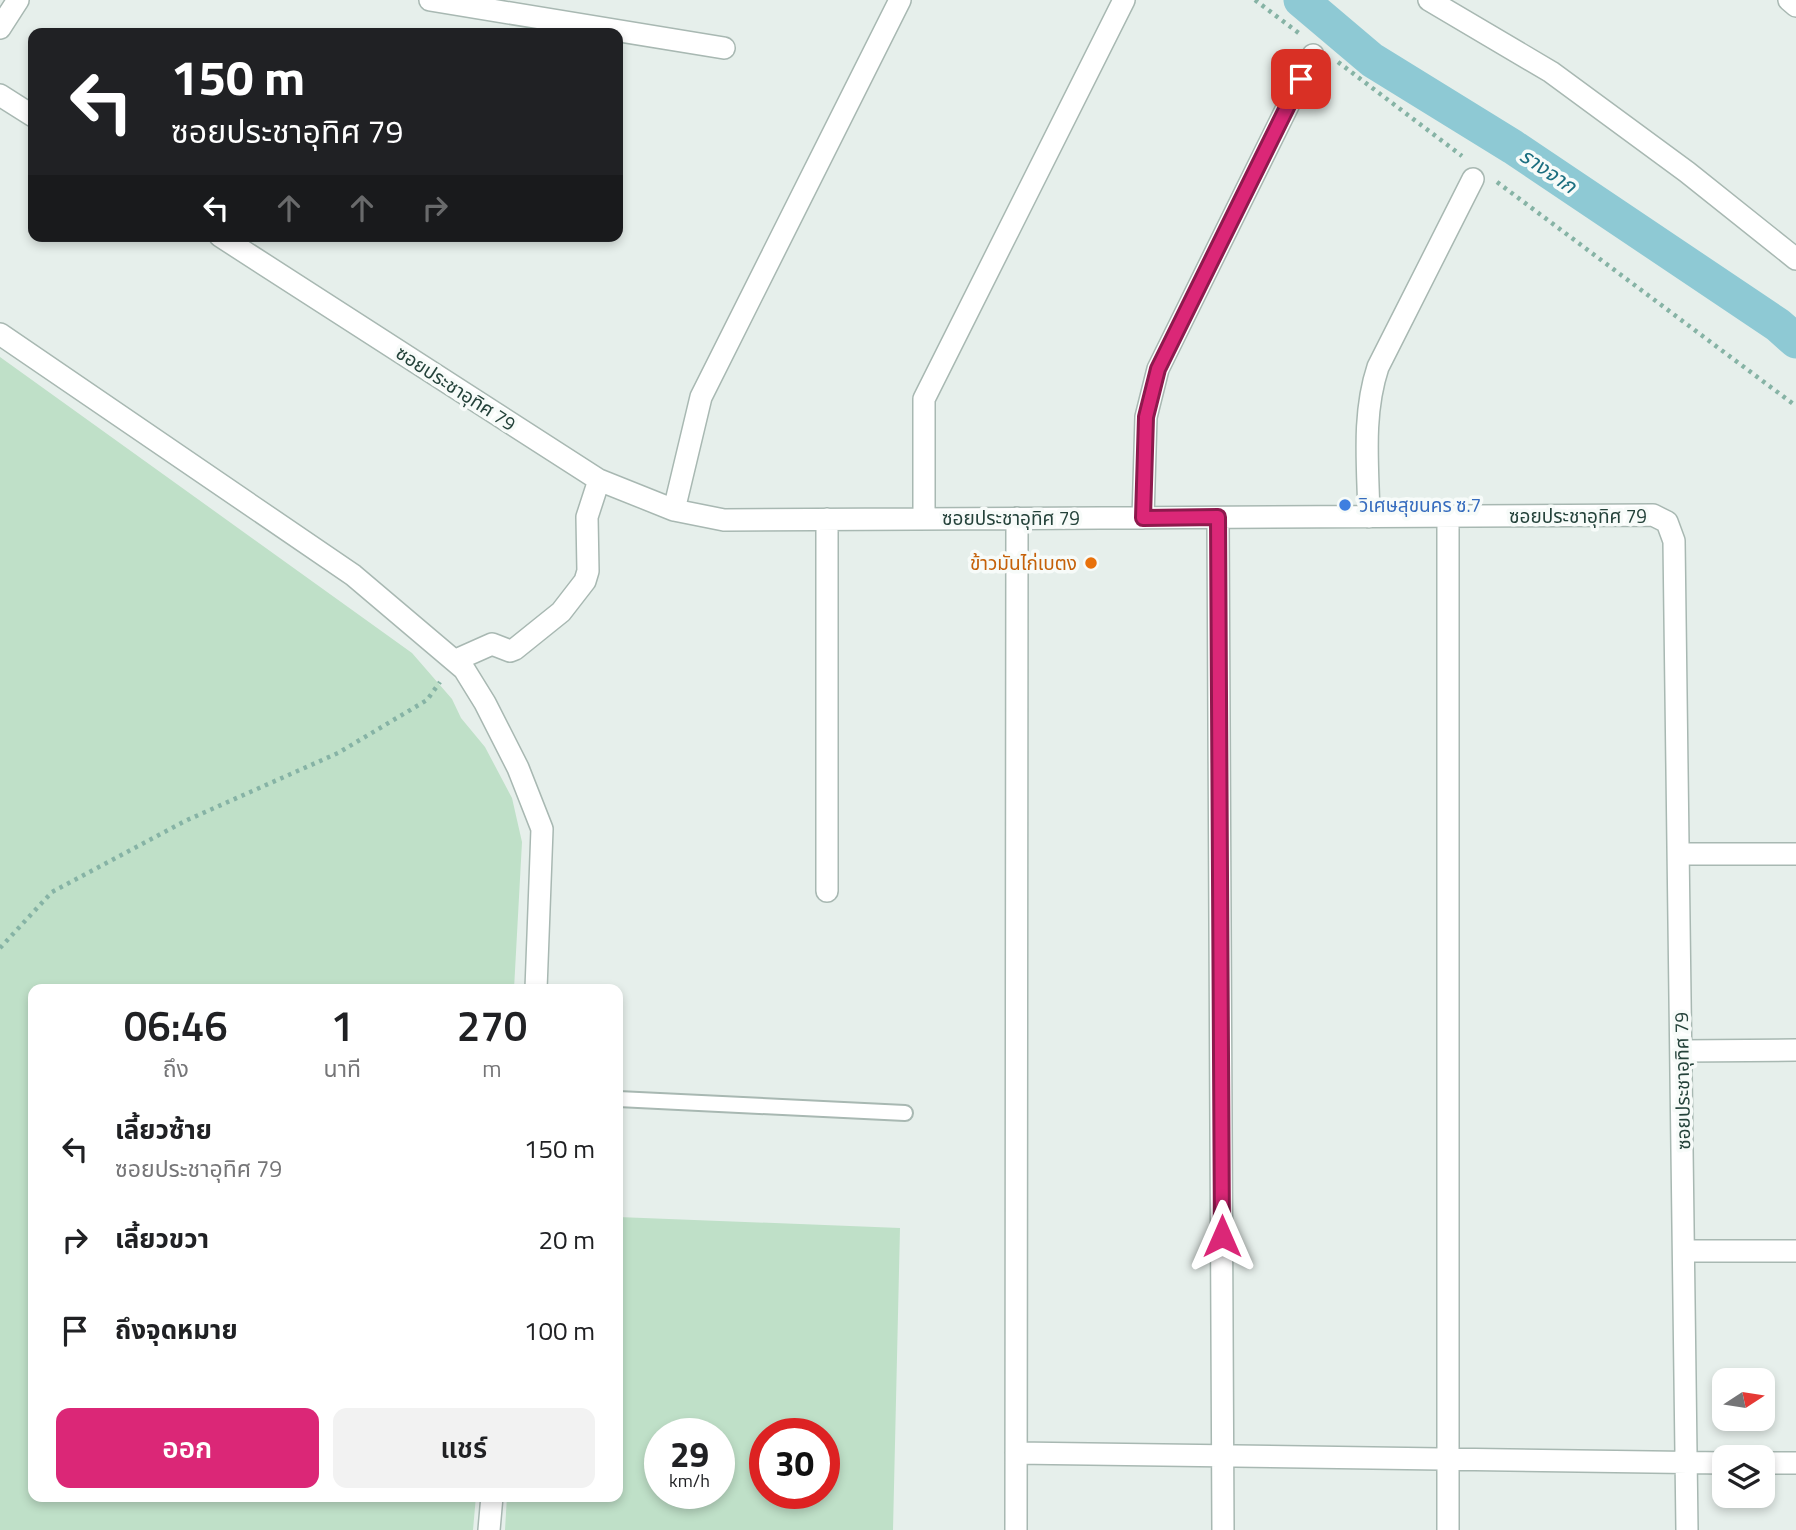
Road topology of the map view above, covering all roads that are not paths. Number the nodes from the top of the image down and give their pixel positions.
1 (18, 0) edge
2 (430, 0) edge
3 (900, 0) edge
4 (1124, 0) edge
5 (1429, 0) edge
6 (1789, 0) edge
7 (1796, 6) edge
8 (0, 28) edge
9 (602, 28) edge
10 (623, 32) edge
11 (724, 48) dead end
12 (1319, 52) road end
13 (0, 95) edge
14 (28, 113) edge
15 (1480, 177) road end
16 (229, 242) edge
17 (1796, 259) edge
18 (0, 334) edge
19 (598, 480) junction
20 (674, 510) junction
21 (1448, 516) junction
22 (1218, 517) junction
23 (1369, 517) junction
24 (1017, 518) junction
25 (1143, 518) junction
26 (827, 519) junction
27 (924, 519) junction
28 (460, 665) junction
29 (1679, 854) junction
30 (1796, 855) edge
31 (827, 891) dead end
32 (536, 984) edge
33 (1796, 1050) edge
34 (1682, 1051) junction
35 (623, 1099) edge
36 (905, 1114) dead end
37 (1684, 1251) junction
38 (1796, 1251) edge
39 (1016, 1453) junction
40 (1223, 1458) junction
41 (1448, 1460) junction
42 (1686, 1463) junction
43 (1712, 1463) edge
44 (1775, 1463) edge
45 (1796, 1463) edge
46 (491, 1502) edge
47 (489, 1530) edge
48 (1016, 1530) edge
49 (1223, 1530) edge
50 (1448, 1530) edge
51 (1686, 1530) edge

1 - 8 street
2 - 9 street
3 - 20 street
4 - 27 street
5 - 17 street
6 - 7 street
10 - 11 street
12 - 25 street
13 - 14 street
15 - 23 street
16 - 19 street, ซอยประชาอุทิศ 79
18 - 28 street
19 - 20 street, ซอยประชาอุทิศ 79
19 - 28 street
20 - 26 street, ซอยประชาอุทิศ 79
21 - 23 street, ซอยประชาอุทิศ 79
21 - 29 street, ซอยประชาอุทิศ 79
21 - 41 street
22 - 23 street, ซอยประชาอุทิศ 79
22 - 25 street, ซอยประชาอุทิศ 79
22 - 40 street
24 - 25 street, ซอยประชาอุทิศ 79
24 - 27 street, ซอยประชาอุทิศ 79
24 - 39 street
26 - 27 street, ซอยประชาอุทิศ 79
26 - 31 street
28 - 32 street
29 - 30 street
29 - 34 street, ซอยประชาอุทิศ 79
33 - 34 street
34 - 37 street, ซอยประชาอุทิศ 79
35 - 36 lane
37 - 38 street
37 - 42 street, ซอยประชาอุทิศ 79
39 - 40 street
39 - 48 street
40 - 41 street
40 - 49 street
41 - 42 street
41 - 50 street
42 - 43 street
42 - 51 street, ซอยประชาอุทิศ 79
44 - 45 street
46 - 47 street

